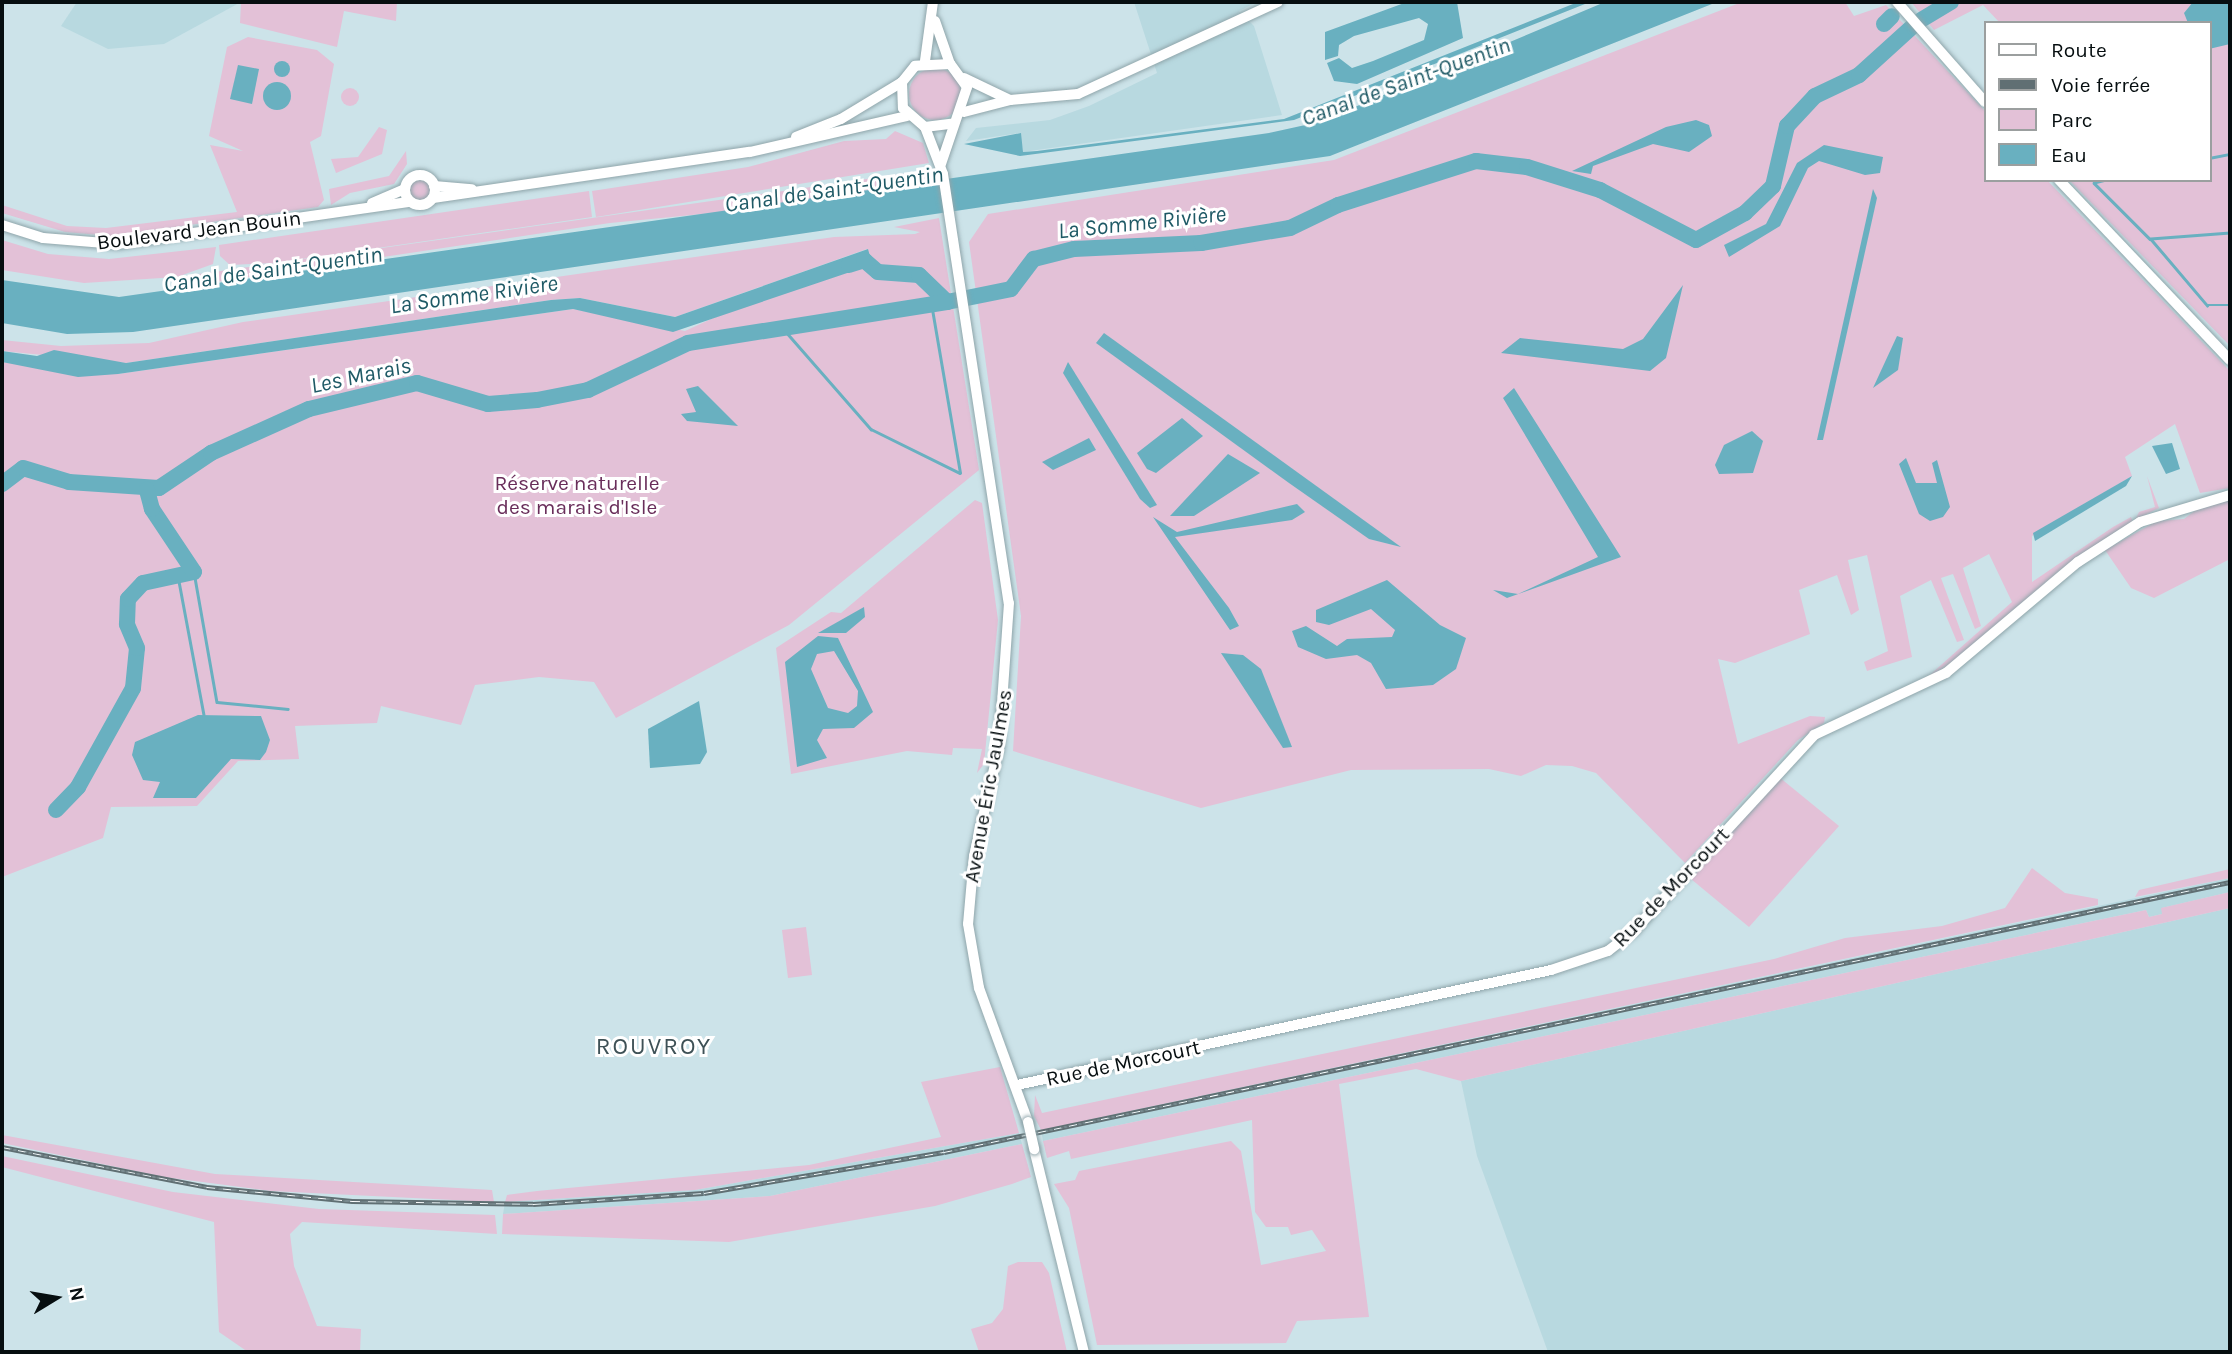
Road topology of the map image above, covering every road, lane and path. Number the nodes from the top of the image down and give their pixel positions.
1 (933, 2) edge
2 (1278, 2) edge
3 (1897, 2) edge
4 (934, 18) junction
5 (925, 61) junction
6 (950, 64) junction
7 (964, 78) junction
8 (902, 82) junction
9 (1010, 100) junction
10 (1983, 100) edge
11 (964, 113) junction
12 (907, 116) junction
13 (951, 124) junction
14 (925, 127) junction
15 (772, 147) junction
16 (942, 169) junction
17 (2061, 182) edge
18 (434, 186) junction
19 (405, 189) junction
20 (499, 191) junction
21 (433, 198) junction
22 (410, 202) junction
23 (356, 210) junction
24 (2, 225) edge
25 (2230, 360) edge
26 (2230, 495) edge
27 (1017, 1085) junction
28 (1084, 1352) edge

1 - 4 street
2 - 9 street
3 - 10 street
4 - 5 street
4 - 6 street
5 - 6 street
5 - 8 street
6 - 7 street
7 - 9 street
7 - 11 street
8 - 12 street
8 - 15 street
9 - 11 street
11 - 13 street
12 - 14 street
12 - 15 street
13 - 14 street
13 - 16 street
14 - 16 street
15 - 20 street
16 - 27 street, Avenue Éric Jaulmes
17 - 25 street
18 - 19 street
18 - 20 street
18 - 21 street
19 - 22 street
19 - 23 street, Boulevard Jean Bouin
20 - 21 street
21 - 22 street
22 - 23 street, Boulevard Jean Bouin
23 - 24 street, Boulevard Jean Bouin
26 - 27 street, Rue de Morcourt
27 - 28 street, Avenue Éric Jaulmes, bridge

